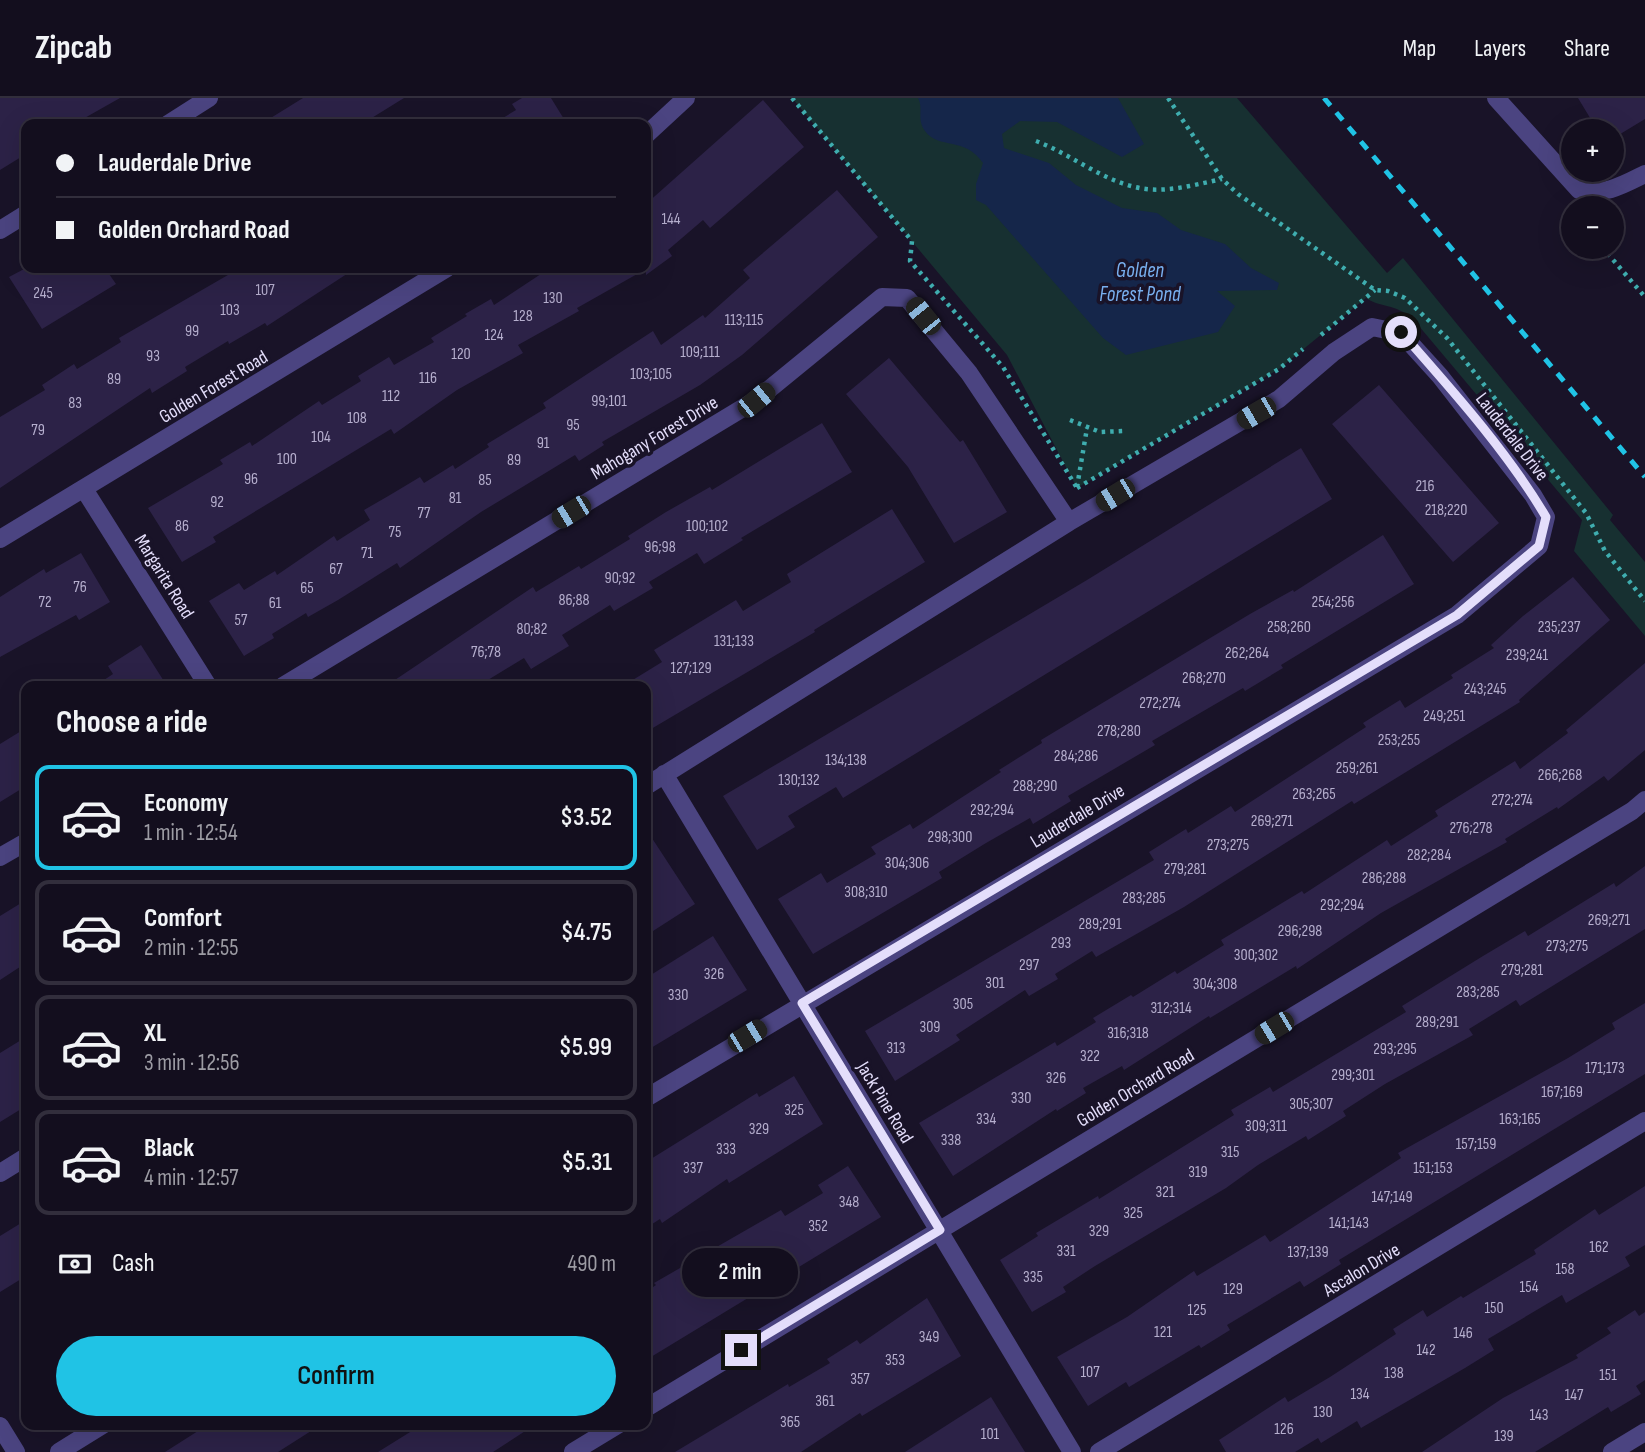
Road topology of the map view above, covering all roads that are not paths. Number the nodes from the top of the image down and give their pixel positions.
1 (209, 98) edge
2 (686, 98) edge
3 (1496, 98) edge
4 (176, 119) edge
5 (651, 130) edge
6 (1645, 174) edge
7 (21, 217) edge
8 (0, 230) edge
9 (439, 273) edge
10 (84, 489) junction
11 (1069, 523) junction
12 (0, 539) edge
13 (205, 681) edge
14 (291, 681) edge
15 (664, 774) junction
16 (651, 783) edge
17 (1645, 800) edge
18 (21, 845) edge
19 (0, 857) edge
20 (802, 1003) junction
21 (651, 1095) edge
22 (1645, 1121) edge
23 (21, 1160) edge
24 (0, 1173) edge
25 (940, 1230) junction
26 (651, 1405) edge
27 (0, 1426) edge
28 (94, 1430) edge
29 (609, 1430) edge
30 (1645, 1432) edge
31 (16, 1452) edge
32 (59, 1452) edge
33 (573, 1452) edge
34 (1072, 1452) edge
35 (1099, 1452) edge
36 (1612, 1452) edge

1 - 4 street
2 - 5 street
3 - 6 street
7 - 8 street
9 - 10 street, Golden Forest Road
10 - 12 street, Golden Forest Road
10 - 13 street, Margarita Road
11 - 14 street, Mahogany Forest Drive
11 - 15 street, Lauderdale Drive
11 - 20 street, Lauderdale Drive
15 - 16 street, Lauderdale Drive
15 - 20 street, Jack Pine Road
17 - 25 street, Golden Orchard Road
18 - 19 street
20 - 21 street, Lauderdale Drive
20 - 25 street, Jack Pine Road
22 - 35 street, Ascalon Drive
23 - 24 street
25 - 26 street, Golden Orchard Road
25 - 34 street, Jack Pine Road
27 - 31 street
28 - 32 street
29 - 33 street
30 - 36 street

